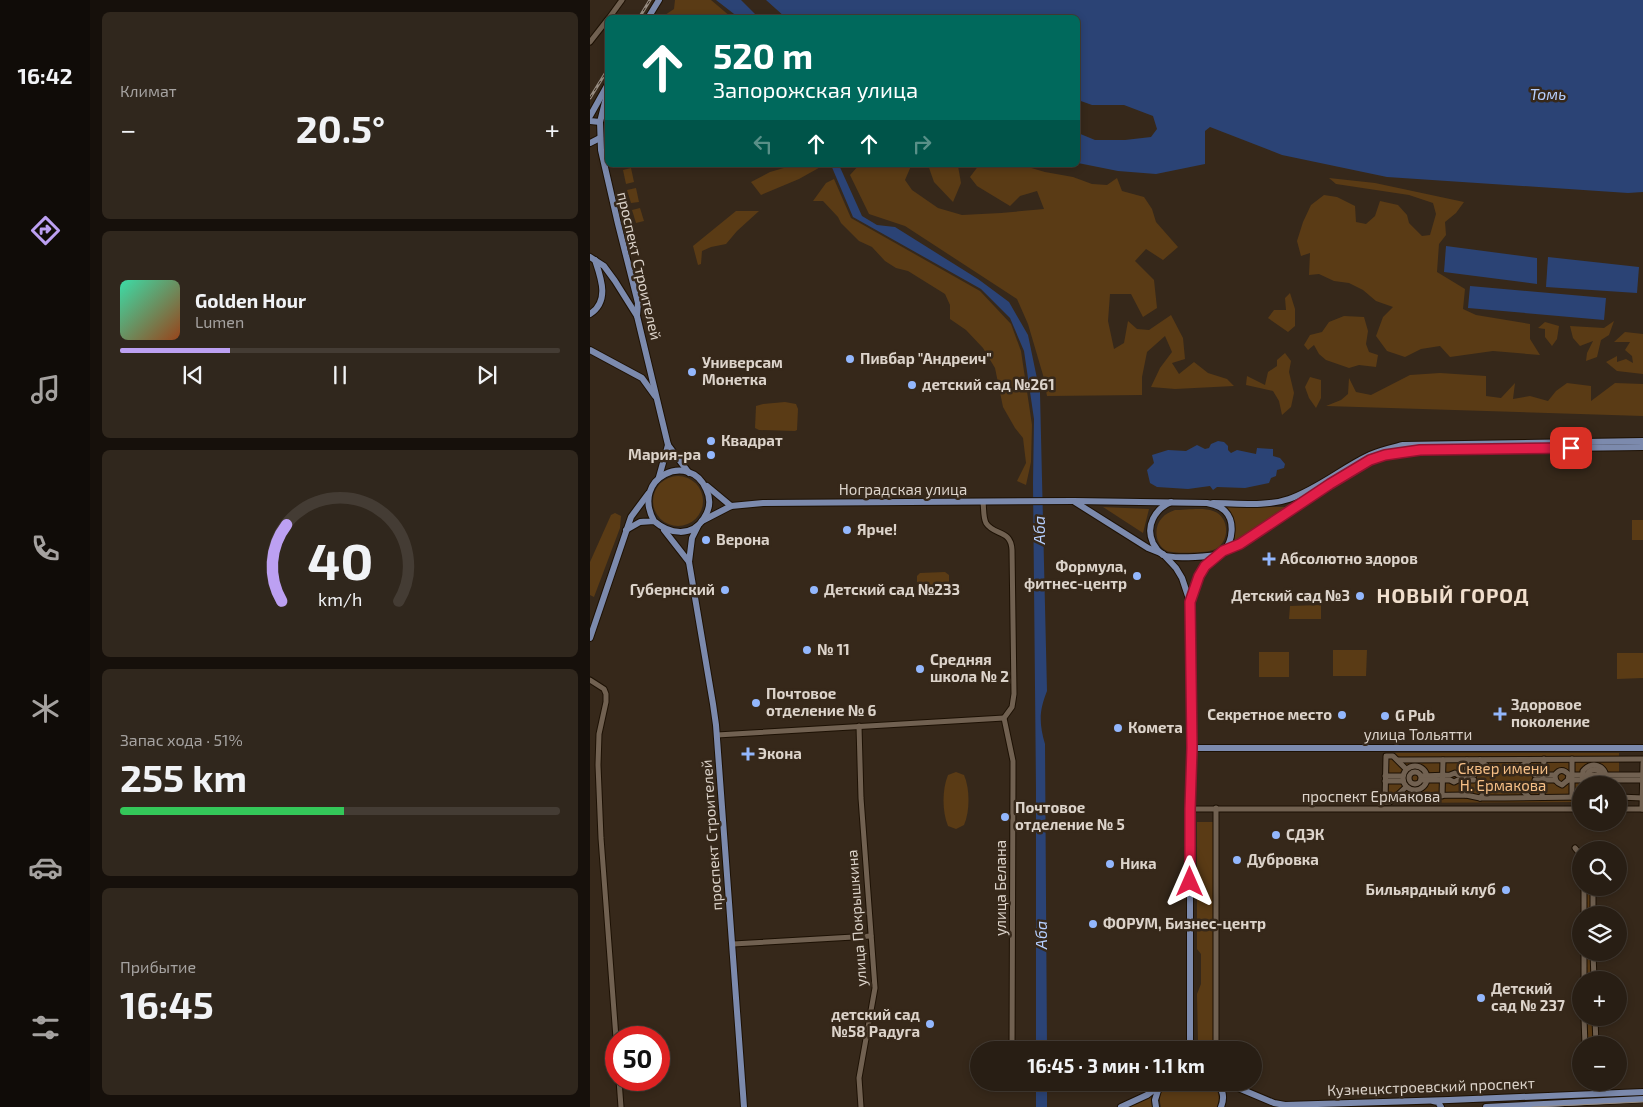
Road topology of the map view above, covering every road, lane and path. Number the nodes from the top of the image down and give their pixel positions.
1 (622, 0) edge
2 (658, 0) edge
3 (610, 15) edge
4 (650, 15) edge
5 (605, 22) edge
6 (590, 42) edge
7 (605, 89) edge
8 (605, 102) edge
9 (590, 116) edge
10 (590, 121) edge
11 (600, 122) junction
12 (600, 138) junction
13 (590, 144) edge
14 (592, 259) edge
15 (590, 314) edge
16 (637, 316) junction
17 (590, 350) edge
18 (657, 399) junction
19 (1643, 441) edge
20 (668, 445) junction
21 (1643, 447) edge
22 (690, 473) junction
23 (659, 478) junction
24 (704, 485) junction
25 (649, 493) junction
26 (1074, 501) junction
27 (1172, 501) junction
28 (983, 502) junction
29 (1207, 502) junction
30 (731, 506) junction
31 (654, 521) junction
32 (700, 523) junction
33 (662, 527) junction
34 (626, 530) junction
35 (1220, 553) junction
36 (1163, 554) junction
37 (688, 562) junction
38 (1190, 602) junction
39 (590, 638) edge
40 (590, 680) edge
41 (1004, 718) junction
42 (859, 726) junction
43 (717, 735) junction
44 (1192, 748) junction
45 (1643, 748) edge
46 (1506, 759) junction
47 (1575, 759) junction
48 (1613, 759) junction
49 (1398, 760) junction
50 (1432, 760) junction
51 (1443, 760) junction
52 (1467, 760) junction
53 (1480, 760) junction
54 (1530, 760) junction
55 (1544, 760) junction
56 (1643, 761) edge
57 (1505, 766) dead end
58 (1489, 768) dead end
59 (1519, 768) dead end
60 (1406, 769) junction
61 (1643, 775) edge
62 (1593, 776) edge
63 (1593, 776) edge
64 (1595, 776) edge
65 (1595, 776) edge
66 (1618, 776) edge
67 (1543, 777) junction
68 (1555, 777) junction
69 (1422, 778) junction
70 (1442, 778) junction
71 (1466, 778) junction
72 (1474, 778) dead end
73 (1535, 778) dead end
74 (1570, 778) junction
75 (1385, 779) junction
76 (1403, 779) junction
77 (1627, 779) edge
78 (1643, 780) edge
79 (1572, 784) edge
80 (1406, 787) junction
81 (1488, 788) dead end
82 (1520, 788) dead end
83 (1504, 791) dead end
84 (1466, 795) junction
85 (1397, 796) junction
86 (1432, 796) junction
87 (1442, 796) junction
88 (1529, 797) junction
89 (1542, 797) junction
90 (1572, 797) edge
91 (1627, 797) edge
92 (1480, 798) junction
93 (1504, 798) junction
94 (1643, 798) edge
95 (1216, 808) junction
96 (1190, 809) junction
97 (1572, 809) edge
98 (1627, 809) edge
99 (1643, 809) edge
100 (1592, 896) edge
101 (1584, 899) joint
102 (1593, 903) joint
103 (1584, 906) edge
104 (871, 936) junction
105 (733, 944) junction
106 (1584, 962) joint
107 (1594, 962) edge
108 (1594, 970) joint
109 (1584, 971) edge
110 (615, 1026) edge
111 (1595, 1026) edge
112 (1596, 1036) edge
113 (1012, 1041) edge
114 (1191, 1041) edge
115 (1216, 1041) edge
116 (620, 1091) edge
117 (1152, 1091) edge
118 (1159, 1091) edge
119 (1222, 1091) edge
120 (1249, 1091) edge
121 (1643, 1092) edge
122 (1527, 1097) junction
123 (1643, 1099) edge
124 (1431, 1100) junction
125 (1449, 1100) junction
126 (1527, 1105) junction
127 (621, 1107) edge
128 (744, 1107) edge
129 (861, 1107) edge
130 (1121, 1107) edge
131 (1156, 1107) edge
132 (1221, 1107) edge
133 (1440, 1107) edge
134 (1486, 1107) edge

1 - 3 street
2 - 4 main road
5 - 6 street
7 - 9 main road
8 - 11 main road, проспект Строителей
10 - 11 main road
11 - 12 main road, проспект Строителей
12 - 13 main road
12 - 16 main road, проспект Строителей
14 - 15 main road
14 - 16 main road
16 - 18 main road, проспект Строителей
17 - 18 main road
18 - 20 main road, проспект Строителей
19 - 29 main road
20 - 22 main road
20 - 23 main road
21 - 35 main road
22 - 23 main road
22 - 24 main road
23 - 25 main road
24 - 30 main road
24 - 32 main road
25 - 31 main road
25 - 34 main road
26 - 27 main road, Ноградская улица
26 - 28 main road, Ноградская улица
26 - 36 main road
27 - 29 main road
27 - 36 main road
28 - 30 main road, Ноградская улица
28 - 41 street
29 - 35 main road
30 - 32 main road
31 - 33 main road
31 - 34 main road
32 - 33 main road
32 - 37 main road
33 - 37 main road
34 - 39 main road
35 - 36 main road
35 - 38 main road
36 - 38 main road
37 - 43 main road, проспект Строителей
38 - 44 main road
40 - 110 street
41 - 42 street
41 - 113 street, улица Белана
42 - 43 street
42 - 104 street, улица Покрышкина
43 - 105 main road, проспект Строителей
44 - 45 main road, улица Тольятти
44 - 96 main road
46 - 53 street
46 - 54 street
46 - 57 street
47 - 55 street
47 - 62 street
47 - 63 street
47 - 74 street
48 - 56 street
48 - 64 street
48 - 65 street
49 - 50 street
49 - 60 street
49 - 75 street
50 - 51 street
50 - 69 street
51 - 52 street
51 - 70 street
52 - 53 street
52 - 71 street
53 - 58 street
54 - 55 street
54 - 59 street
55 - 67 street
56 - 61 street
60 - 69 street
60 - 76 street
61 - 66 street
61 - 78 street
67 - 68 street
67 - 73 street
67 - 89 street
68 - 74 street
68 - 74 street
69 - 70 street
69 - 80 street
69 - 86 street
70 - 71 street
70 - 87 street
71 - 72 street
71 - 84 street
74 - 79 street
75 - 76 street
75 - 85 street
76 - 80 street
77 - 78 street
78 - 94 street
80 - 85 street
81 - 92 street
82 - 88 street
83 - 93 street
84 - 87 street
84 - 92 street
85 - 86 street
86 - 87 street
88 - 89 street
88 - 93 street
89 - 90 street
91 - 94 street
92 - 93 street
94 - 99 street
95 - 96 street, проспект Ермакова
95 - 97 street, проспект Ермакова
95 - 115 street
96 - 114 main road
98 - 99 street
100 - 102 street
101 - 102 street
101 - 103 street
104 - 105 street
104 - 129 street, улица Покрышкина
105 - 128 main road, проспект Строителей
106 - 108 street
106 - 109 street
107 - 108 street
111 - 112 street
116 - 127 street
117 - 130 main road
118 - 131 main road
119 - 132 main road
120 - 124 main road, Кузнецкстроевский проспект
121 - 122 main road, Кузнецкстроевский проспект
122 - 125 main road, Кузнецкстроевский проспект
122 - 126 street
123 - 126 main road, Кузнецкстроевский проспект
124 - 125 main road, Кузнецкстроевский проспект
124 - 133 main road
125 - 133 main road
126 - 134 main road, Кузнецкстроевский проспект

